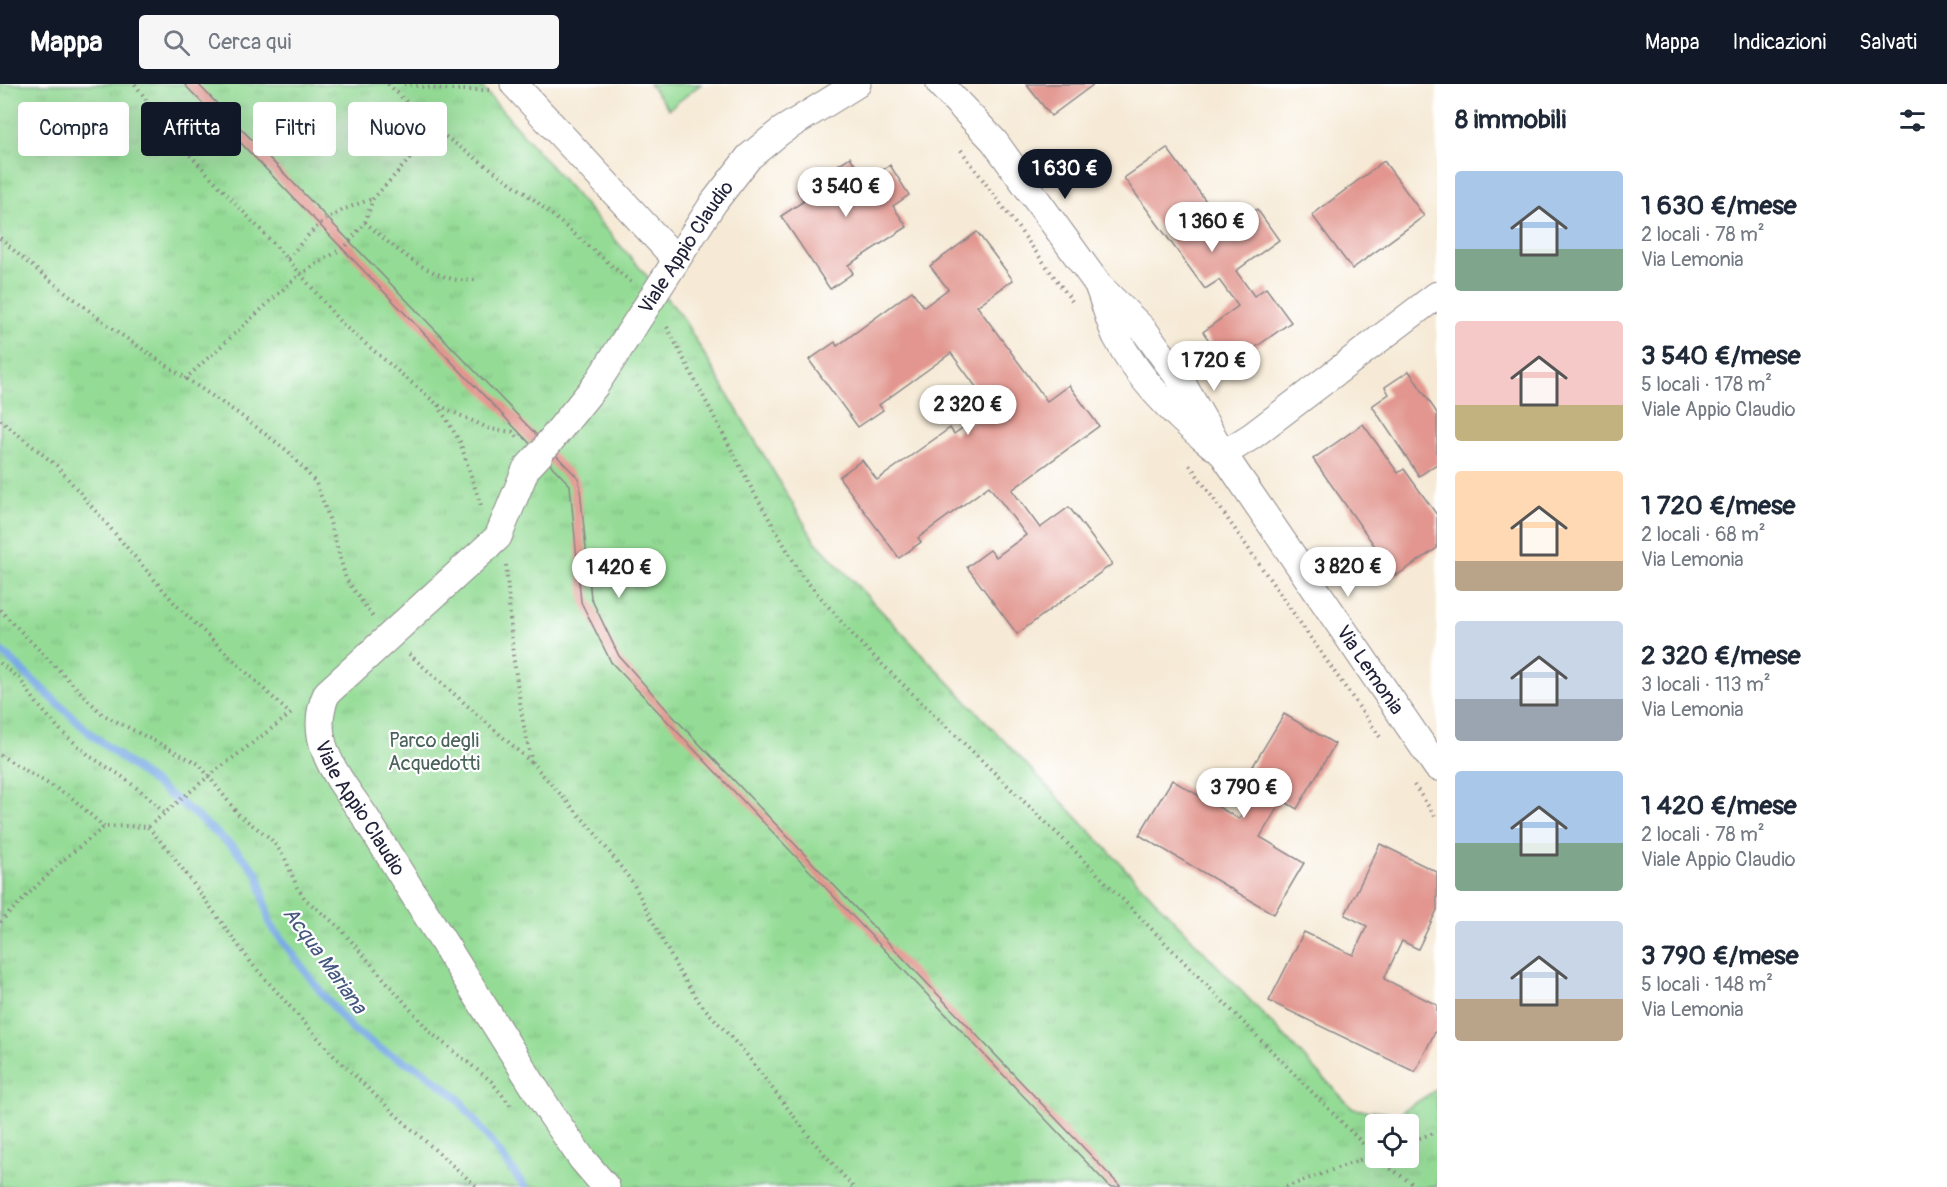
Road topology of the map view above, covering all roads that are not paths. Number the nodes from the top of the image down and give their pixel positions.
1 (857, 84) edge
2 (940, 84) edge
3 (966, 84) edge
4 (515, 85) edge
5 (994, 141) junction
6 (676, 259) junction
7 (1437, 295) edge
8 (1223, 454) junction
9 (1437, 767) edge
10 (606, 1187) edge

1 - 6 street, Viale Appio Claudio
2 - 5 street, Via Lemonia
3 - 5 street, Via Lemonia
4 - 6 street
5 - 8 street, Via Lemonia
6 - 10 street, Viale Appio Claudio
7 - 8 street
8 - 9 street, Via Lemonia

